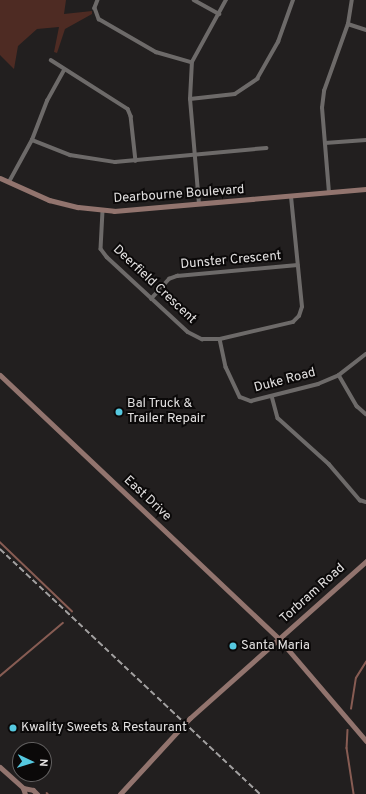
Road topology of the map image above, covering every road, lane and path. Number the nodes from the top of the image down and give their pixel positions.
1 (98, 0) edge
2 (194, 0) edge
3 (226, 0) edge
4 (293, 0) edge
5 (352, 0) edge
6 (219, 14) junction
7 (348, 24) junction
8 (366, 30) edge
9 (51, 60) dead end
10 (192, 62) junction
11 (64, 70) junction
12 (190, 100) junction
13 (32, 140) junction
14 (366, 140) edge
15 (324, 143) junction
16 (266, 148) dead end
17 (195, 156) junction
18 (136, 161) junction
19 (0, 178) edge
20 (9, 182) junction
21 (366, 190) edge
22 (329, 193) junction
23 (291, 197) junction
24 (199, 205) junction
25 (103, 211) junction
26 (298, 265) junction
27 (151, 299) junction
28 (220, 339) junction
29 (366, 354) edge
30 (0, 374) edge
31 (339, 375) junction
32 (272, 396) junction
33 (366, 414) edge
34 (366, 502) edge
35 (366, 561) edge
36 (279, 639) junction
37 (366, 741) edge
38 (0, 767) edge
39 (24, 791) edge
40 (38, 794) edge
41 (120, 794) edge

1 - 10 street
2 - 6 street
3 - 6 street
4 - 12 street
5 - 7 street
6 - 10 street
7 - 8 street
7 - 15 street
9 - 11 street
10 - 12 street
11 - 13 street
11 - 18 street
12 - 17 street
13 - 18 street
13 - 20 street
14 - 15 street
15 - 22 street
16 - 17 street
17 - 18 street
17 - 24 street
19 - 20 street, Dearbourne Boulevard
20 - 25 street, Dearbourne Boulevard
21 - 22 street, Dearbourne Boulevard
22 - 23 street, Dearbourne Boulevard
23 - 24 street, Dearbourne Boulevard
23 - 26 street, Deerfield Crescent
24 - 25 street, Dearbourne Boulevard
25 - 27 street, Deerfield Crescent
26 - 27 street, Dunster Crescent
26 - 28 street, Deerfield Crescent
27 - 28 street, Deerfield Crescent
28 - 32 street, Duke Road
29 - 31 street, Duke Road
30 - 36 street, East Drive
31 - 32 street, Duke Road
31 - 33 street
32 - 34 street
35 - 36 street, Torbram Road
36 - 37 street, East Drive
36 - 41 street, Torbram Road
38 - 39 street
39 - 40 street

